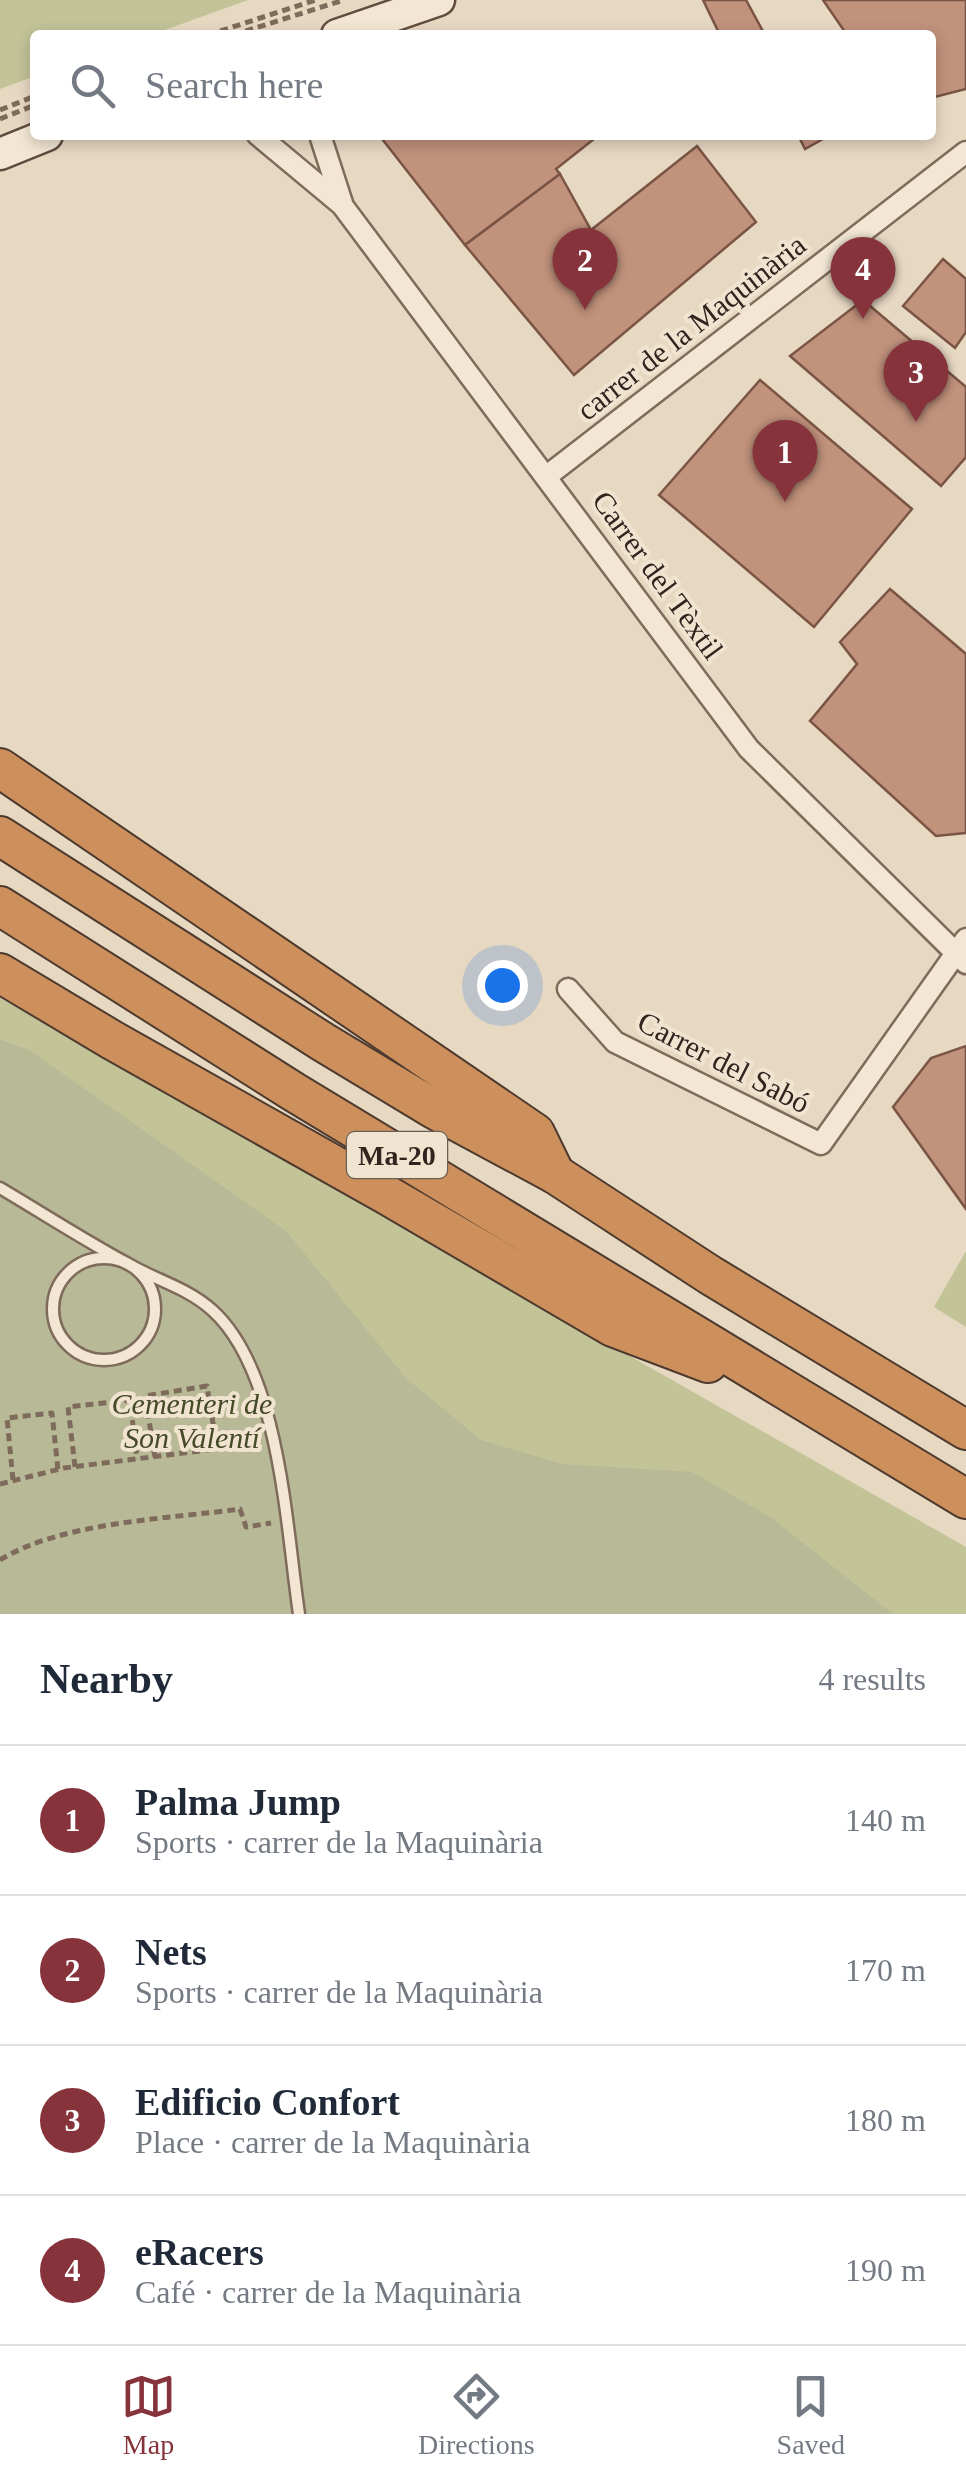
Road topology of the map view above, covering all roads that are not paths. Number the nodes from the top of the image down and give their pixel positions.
1 (439, 0) edge
2 (376, 28) edge
3 (35, 140) edge
4 (264, 140) edge
5 (322, 140) edge
6 (966, 152) edge
7 (0, 154) edge
8 (342, 204) junction
9 (547, 476) junction
10 (0, 768) edge
11 (0, 836) edge
12 (0, 906) edge
13 (962, 952) edge
14 (0, 973) edge
15 (568, 989) dead end
16 (556, 1174) junction
17 (0, 1188) edge
18 (134, 1268) junction
19 (799, 1397) junction
20 (966, 1430) edge
21 (966, 1499) edge
22 (299, 1614) edge

1 - 2 street
3 - 7 street
4 - 8 street
5 - 8 street
6 - 9 street, carrer de la Maquinària
8 - 9 street, Carrer del Tèxtil
9 - 13 street, Carrer del Tèxtil
10 - 16 highway
11 - 16 highway, Ma-20
12 - 19 highway, Ma-20
13 - 15 street, Carrer del Sabó
14 - 19 highway
16 - 20 highway, Ma-20
17 - 18 lane
18 - 18 lane
18 - 22 lane
19 - 21 highway, Ma-20

